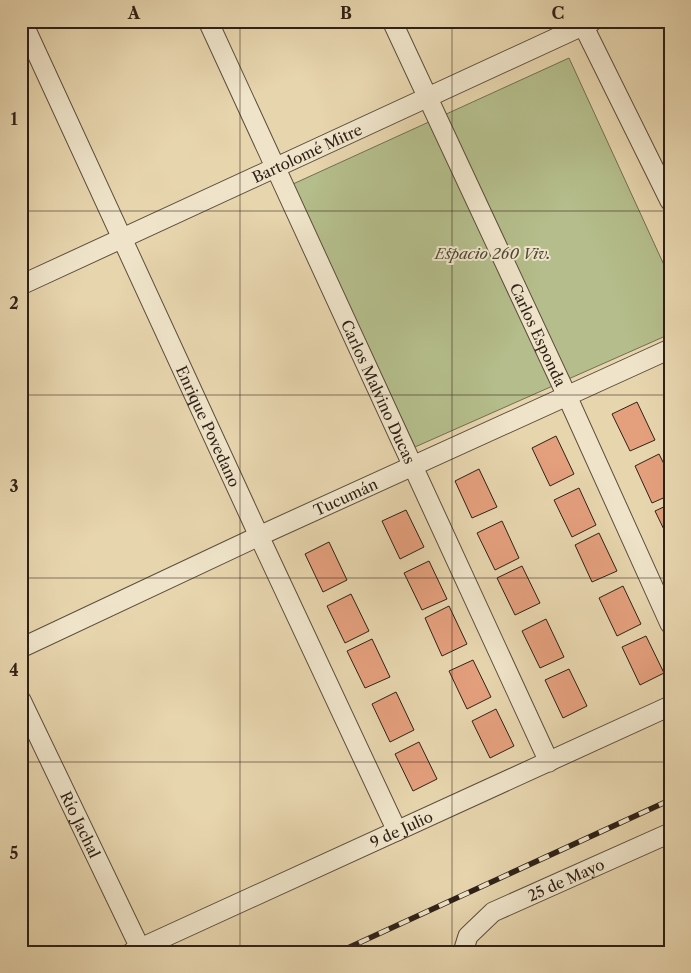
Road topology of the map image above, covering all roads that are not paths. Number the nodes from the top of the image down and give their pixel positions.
1 (22, 21) edge
2 (208, 21) edge
3 (392, 21) edge
4 (586, 23) edge
5 (426, 97) junction
6 (275, 168) junction
7 (670, 201) edge
8 (122, 239) junction
9 (21, 285) edge
10 (670, 349) edge
11 (567, 396) junction
12 (413, 468) junction
13 (258, 536) junction
14 (670, 624) edge
15 (21, 648) edge
16 (21, 700) edge
17 (670, 706) edge
18 (549, 762) junction
19 (397, 831) junction
20 (670, 832) edge
21 (466, 944) edge
22 (136, 950) edge

1 - 8 street, Enrique Povedano
2 - 6 street, Carlos Malvino Ducas
3 - 5 street, Carlos Esponda
4 - 5 street, Bartolomé Mitre
4 - 7 street
5 - 6 street, Bartolomé Mitre
5 - 11 street, Carlos Esponda
6 - 8 street, Bartolomé Mitre
6 - 12 street, Carlos Malvino Ducas
8 - 9 street, Bartolomé Mitre
8 - 13 street, Enrique Povedano
10 - 11 street, Tucumán
11 - 12 street, Tucumán
11 - 14 street, Carlos Esponda
12 - 13 street, Tucumán
12 - 18 street, Carlos Malvino Ducas
13 - 15 street, Tucumán
13 - 19 street, Enrique Povedano
16 - 22 street, Río Jachal
17 - 18 street, 9 de Julio
18 - 19 street, 9 de Julio
19 - 22 street, 9 de Julio
20 - 21 street, 25 de Mayo

